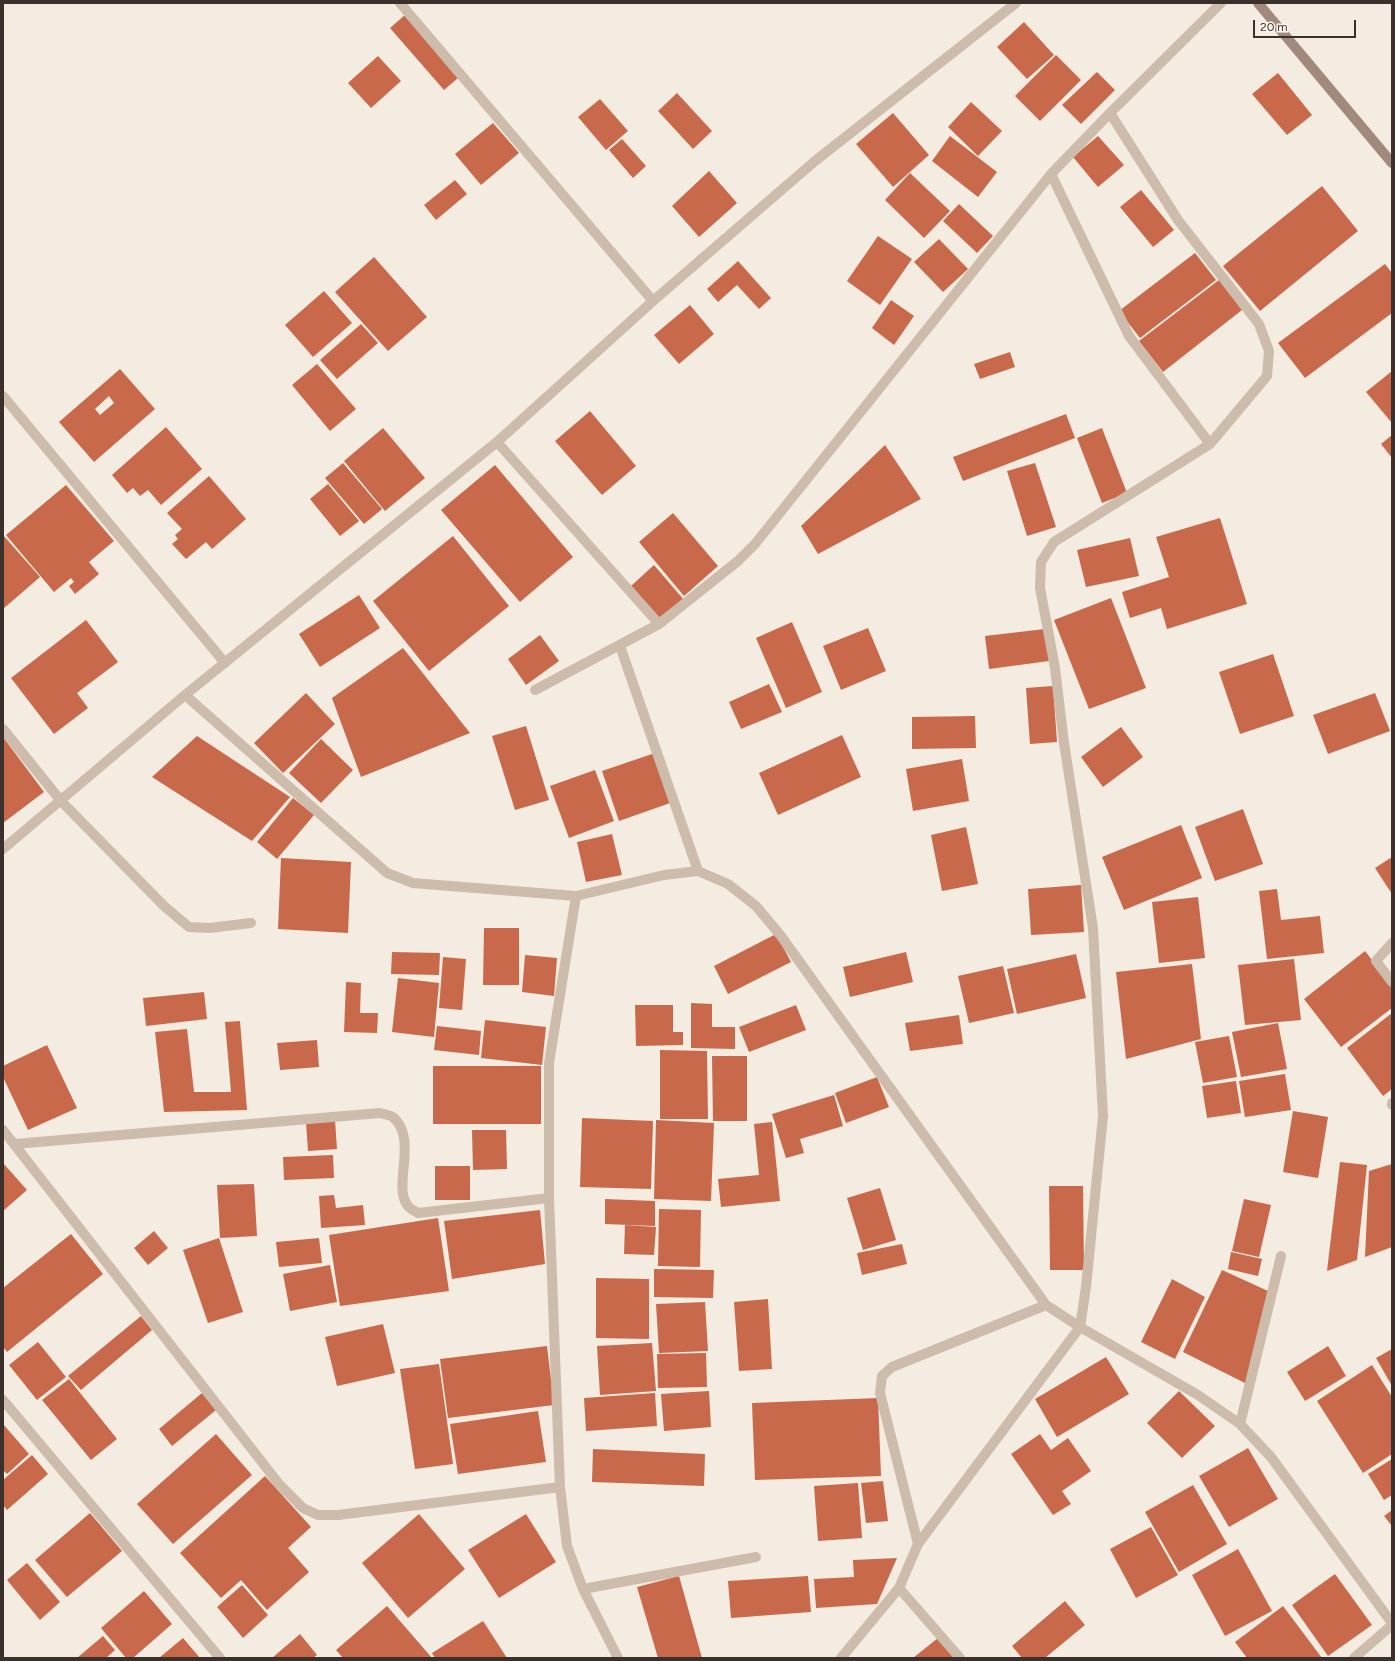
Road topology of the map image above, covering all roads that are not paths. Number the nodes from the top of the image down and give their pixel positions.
1 (400, 3) edge
2 (1016, 3) edge
3 (1221, 3) edge
4 (1258, 3) edge
5 (1110, 113) junction
6 (1392, 163) edge
7 (1051, 174) junction
8 (653, 301) junction
9 (3, 396) edge
10 (497, 442) junction
11 (1210, 444) junction
12 (659, 624) junction
13 (620, 646) junction
14 (225, 663) junction
15 (535, 690) dead end
16 (185, 695) junction
17 (3, 730) edge
18 (61, 801) junction
19 (3, 849) edge
20 (698, 871) junction
21 (576, 896) junction
22 (250, 923) dead end
23 (1392, 943) edge
24 (1392, 982) edge
25 (3, 1130) edge
26 (14, 1144) junction
27 (549, 1198) junction
28 (1281, 1256) dead end
29 (1046, 1305) junction
30 (1080, 1327) junction
31 (3, 1400) edge
32 (1240, 1424) junction
33 (560, 1487) junction
34 (918, 1544) junction
35 (756, 1557) dead end
36 (899, 1588) junction
37 (583, 1589) junction
38 (1392, 1624) edge
39 (220, 1658) edge
40 (618, 1658) edge
41 (841, 1658) edge
42 (960, 1658) edge
43 (1354, 1658) edge

1 - 8 street
2 - 8 street
3 - 5 street
4 - 6 street
5 - 7 street
5 - 11 street
7 - 11 street
7 - 12 street
8 - 10 street
9 - 14 street
10 - 12 street
10 - 14 street
11 - 30 street
12 - 13 street
13 - 15 street
13 - 20 street
14 - 16 street
16 - 18 street
16 - 21 street
17 - 18 street
18 - 19 street
18 - 22 street
20 - 21 street
20 - 29 street
21 - 27 street
23 - 24 street
25 - 26 street
26 - 27 street
26 - 33 street
27 - 33 street
28 - 32 street
29 - 30 street
29 - 34 street
30 - 32 street
30 - 34 street
31 - 39 street
32 - 38 street
33 - 37 street
34 - 36 street
35 - 37 street
36 - 41 street
36 - 42 street
37 - 40 street
38 - 43 street

